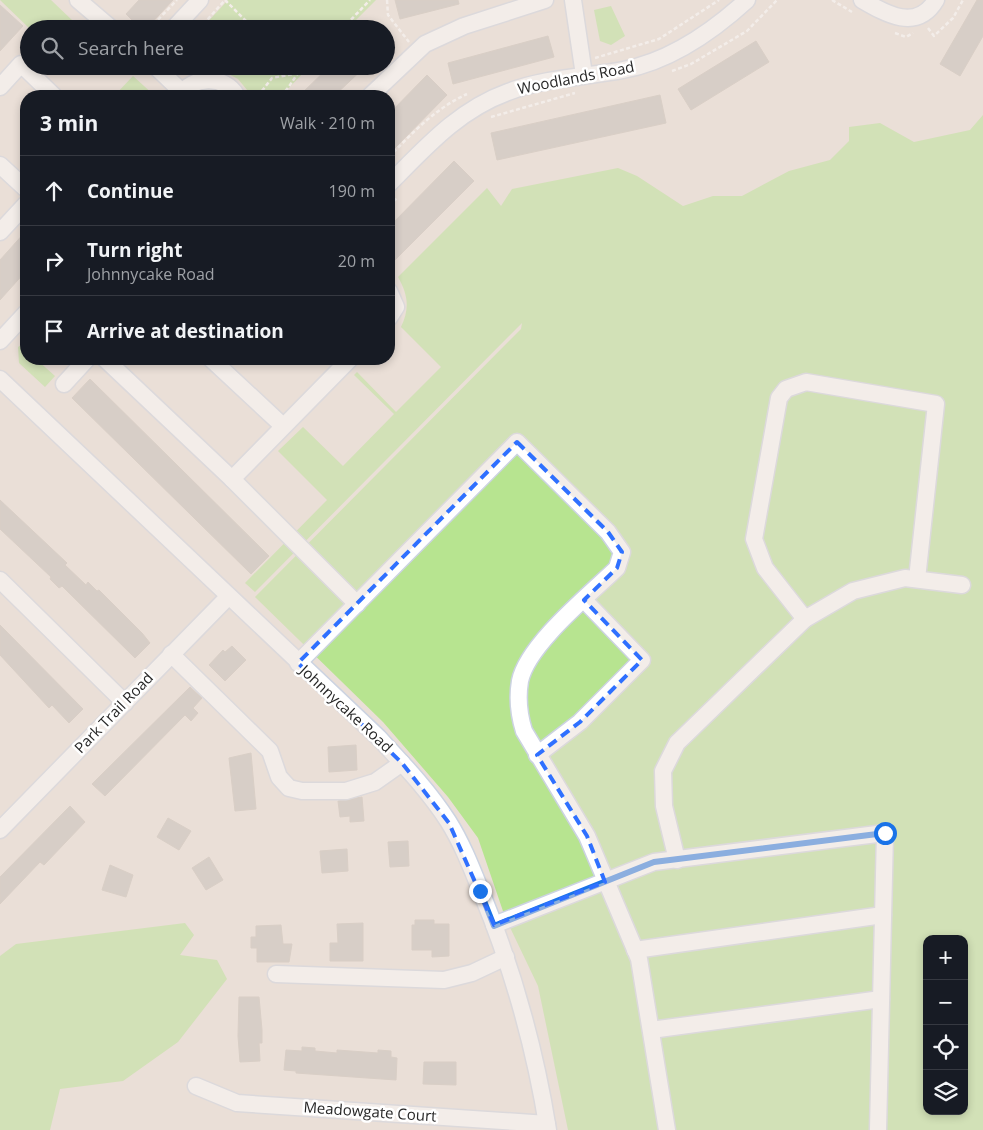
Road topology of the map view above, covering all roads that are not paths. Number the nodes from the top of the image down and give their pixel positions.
1 (78, 0) edge
2 (200, 0) edge
3 (545, 0) edge
4 (573, 0) edge
5 (747, 0) edge
6 (862, 0) edge
7 (936, 0) edge
8 (101, 20) edge
9 (181, 20) edge
10 (20, 65) edge
11 (395, 72) edge
12 (38, 75) edge
13 (163, 75) edge
14 (391, 75) edge
15 (584, 76) junction
16 (0, 87) edge
17 (49, 90) edge
18 (177, 90) edge
19 (186, 90) edge
20 (231, 90) edge
21 (376, 90) edge
22 (0, 165) edge
23 (20, 183) edge
24 (395, 188) edge
25 (20, 210) edge
26 (0, 232) edge
27 (20, 319) edge
28 (0, 341) edge
29 (81, 365) edge
30 (111, 365) edge
31 (218, 365) edge
32 (344, 365) edge
33 (0, 379) edge
34 (64, 384) dead end
35 (283, 426) junction
36 (232, 479) junction
37 (0, 580) edge
38 (917, 580) junction
39 (962, 585) dead end
40 (228, 597) junction
41 (584, 600) junction
42 (357, 604) junction
43 (806, 619) junction
44 (171, 654) junction
45 (298, 663) junction
46 (125, 703) junction
47 (538, 755) junction
48 (402, 763) junction
49 (0, 830) edge
50 (677, 860) junction
51 (604, 882) junction
52 (883, 915) junction
53 (494, 926) junction
54 (635, 950) junction
55 (506, 957) junction
56 (276, 974) dead end
57 (881, 999) junction
58 (651, 1030) junction
59 (196, 1086) dead end
60 (547, 1127) edge
61 (667, 1130) edge
62 (878, 1130) edge

1 - 8 street
2 - 9 street
3 - 11 street
4 - 15 street
5 - 15 street, Woodlands Road
6 - 7 street
10 - 16 street
12 - 17 street
13 - 18 street
14 - 21 street
15 - 24 street, Woodlands Road
19 - 20 street
22 - 23 street
25 - 26 street
27 - 28 street
29 - 34 street
30 - 36 street
31 - 35 street
32 - 35 street
33 - 40 street, Johnnycake Road
35 - 36 street
36 - 42 street
37 - 46 street
38 - 39 street
38 - 43 street
38 - 43 street
40 - 44 street, Park Trail Road
40 - 45 street, Johnnycake Road
41 - 42 street
41 - 47 street
41 - 47 street
42 - 45 street
43 - 50 street
44 - 46 street, Park Trail Road
44 - 48 street
45 - 48 street, Johnnycake Road
46 - 49 street, Park Trail Road
47 - 51 street
48 - 53 street, Johnnycake Road
50 - 51 street
50 - 52 street
51 - 53 street
51 - 54 street
52 - 54 street
52 - 57 street
53 - 55 street, Johnnycake Road
54 - 58 street
55 - 56 street
55 - 60 street, Johnnycake Road
57 - 58 street
57 - 62 street
58 - 61 street
59 - 60 street, Meadowgate Court

